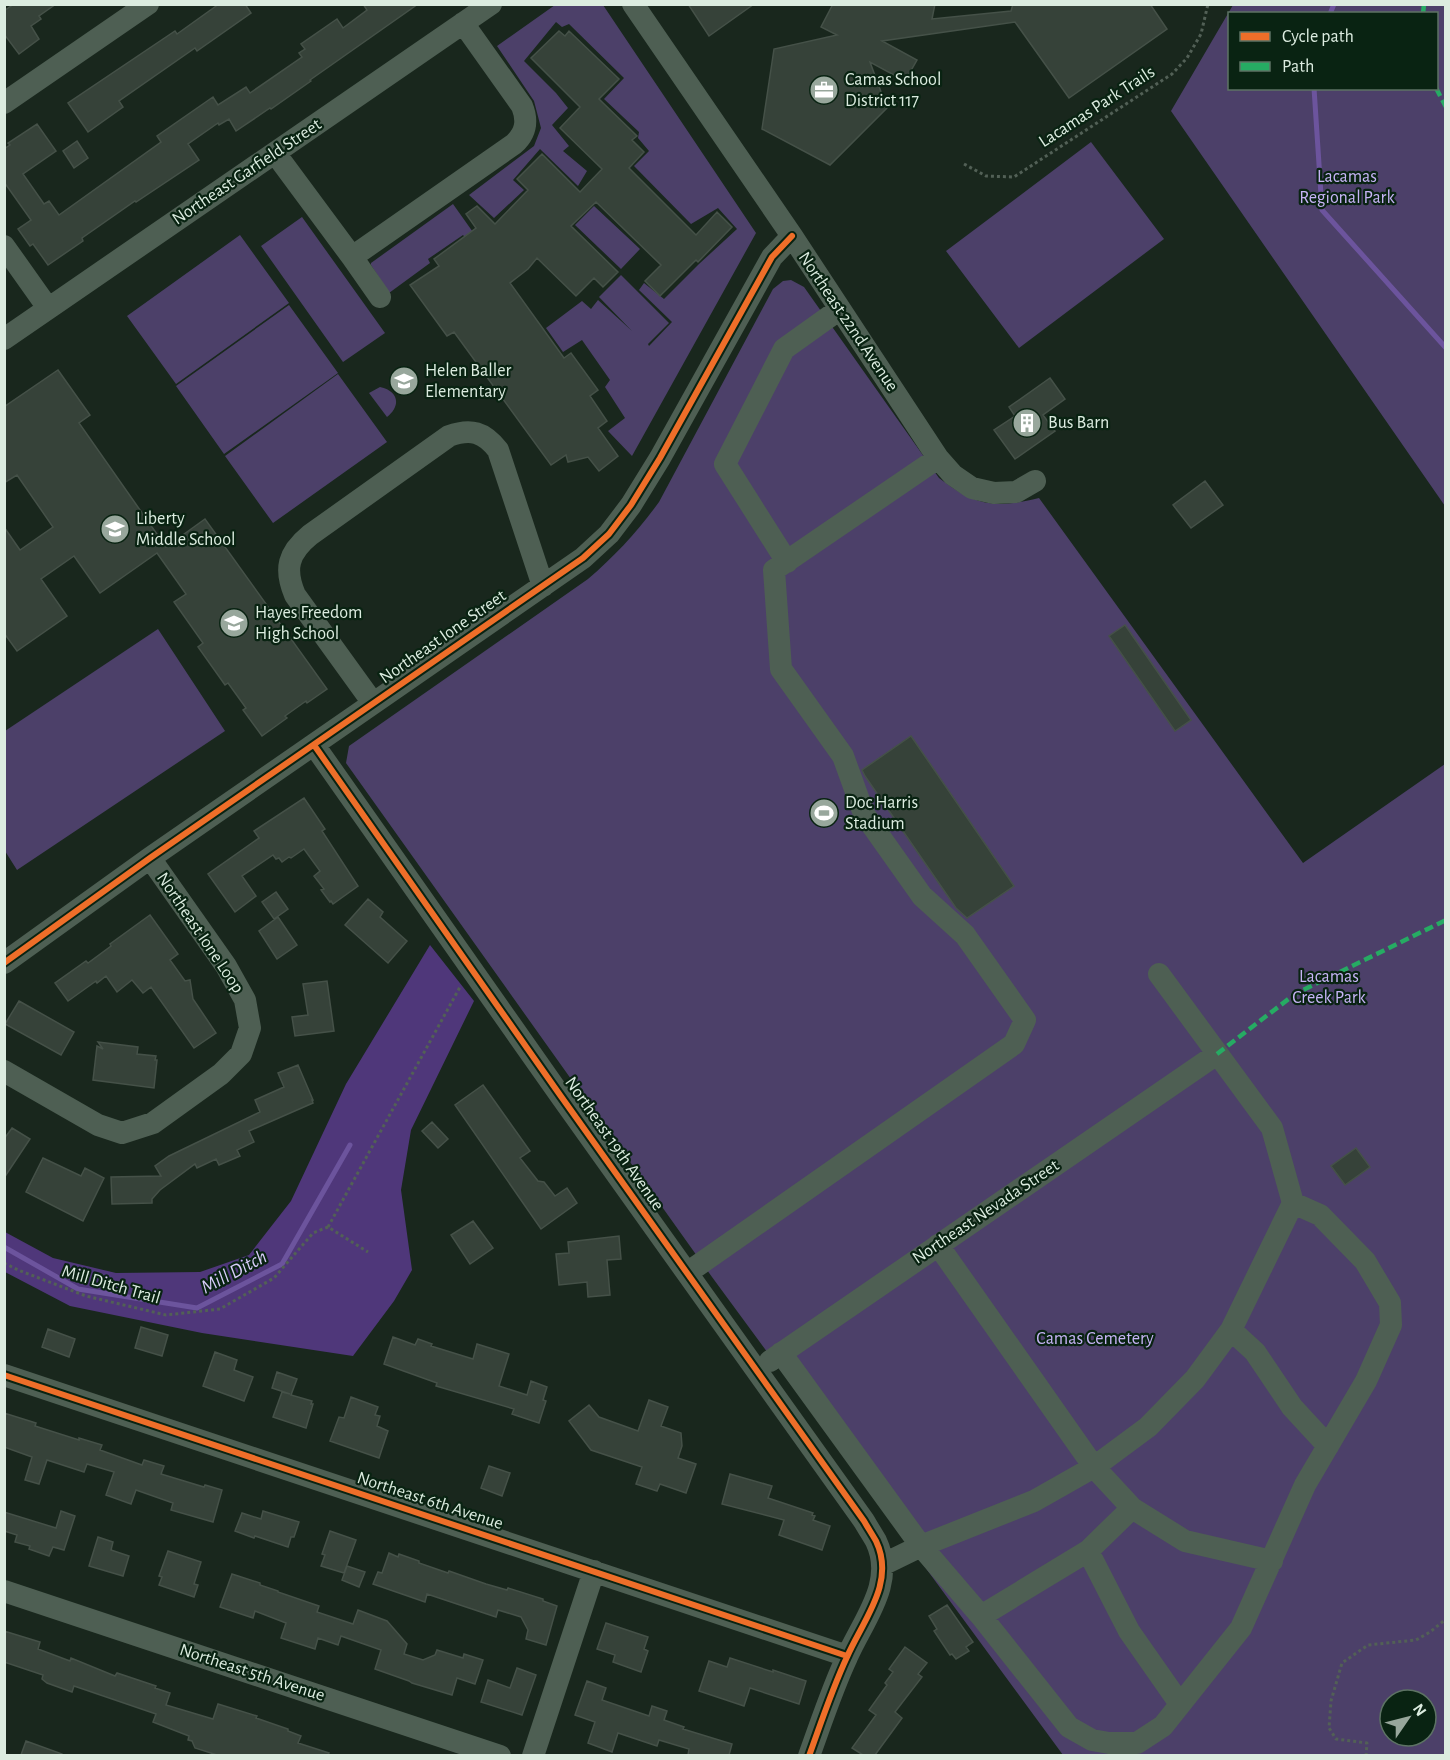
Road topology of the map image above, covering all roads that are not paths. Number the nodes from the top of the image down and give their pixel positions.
1 (148, 4) edge
2 (491, 4) edge
3 (633, 4) edge
4 (463, 23) junction
5 (4, 102) edge
6 (275, 153) junction
7 (792, 236) junction
8 (4, 246) edge
9 (352, 257) junction
10 (380, 297) dead end
11 (48, 308) junction
12 (840, 309) junction
13 (4, 339) edge
14 (939, 458) junction
15 (1035, 481) dead end
16 (780, 566) junction
17 (543, 586) junction
18 (373, 703) junction
19 (314, 745) junction
20 (150, 858) junction
21 (4, 963) edge
22 (1159, 974) dead end
23 (1217, 1054) junction
24 (4, 1071) edge
25 (1293, 1203) junction
26 (938, 1245) junction
27 (687, 1273) junction
28 (1231, 1329) junction
29 (781, 1353) junction
30 (756, 1370) junction
31 (4, 1375) edge
32 (1328, 1446) junction
33 (1094, 1467) junction
34 (1132, 1508) junction
35 (921, 1546) junction
36 (1088, 1551) junction
37 (1272, 1561) junction
38 (882, 1565) junction
39 (594, 1571) junction
40 (4, 1591) edge
41 (981, 1616) junction
42 (847, 1656) junction
43 (1180, 1704) junction
44 (500, 1755) edge
45 (533, 1755) edge
46 (810, 1755) edge

1 - 5 street
2 - 4 street, Northeast Garfield Street
3 - 7 street, Northeast 22nd Avenue
4 - 6 street, Northeast Garfield Street
4 - 9 street
6 - 9 street
6 - 11 street, Northeast Garfield Street
7 - 12 street, Northeast 22nd Avenue
7 - 17 street, Northeast Ione Street
8 - 11 street
9 - 10 street
11 - 13 street, Northeast Garfield Street
12 - 14 street, Northeast 22nd Avenue
12 - 16 street
14 - 15 street, Northeast 22nd Avenue
14 - 16 street
16 - 27 street
17 - 18 street, Northeast Ione Street
17 - 18 street
18 - 19 street, Northeast Ione Street
19 - 20 street, Northeast Ione Street
19 - 27 street, Northeast 19th Avenue
20 - 21 street, Northeast Ione Street
20 - 24 street, Northeast Ione Loop
22 - 23 street
23 - 25 street
23 - 26 street, Northeast Nevada Street
25 - 28 street
25 - 32 street
26 - 29 street, Northeast Nevada Street
26 - 33 street
27 - 30 street, Northeast 19th Avenue
28 - 32 street
28 - 33 street
29 - 30 street, Northeast Nevada Street
29 - 35 street
30 - 38 street, Northeast 19th Avenue
31 - 39 street, Northeast 6th Avenue
32 - 37 street
33 - 34 street
33 - 35 street
34 - 36 street
34 - 37 street
35 - 38 street
35 - 41 street
36 - 41 street
36 - 43 street
37 - 43 street
38 - 42 street
39 - 42 street, Northeast 6th Avenue
39 - 45 street
40 - 44 street, Northeast 5th Avenue
41 - 43 street
42 - 46 street

